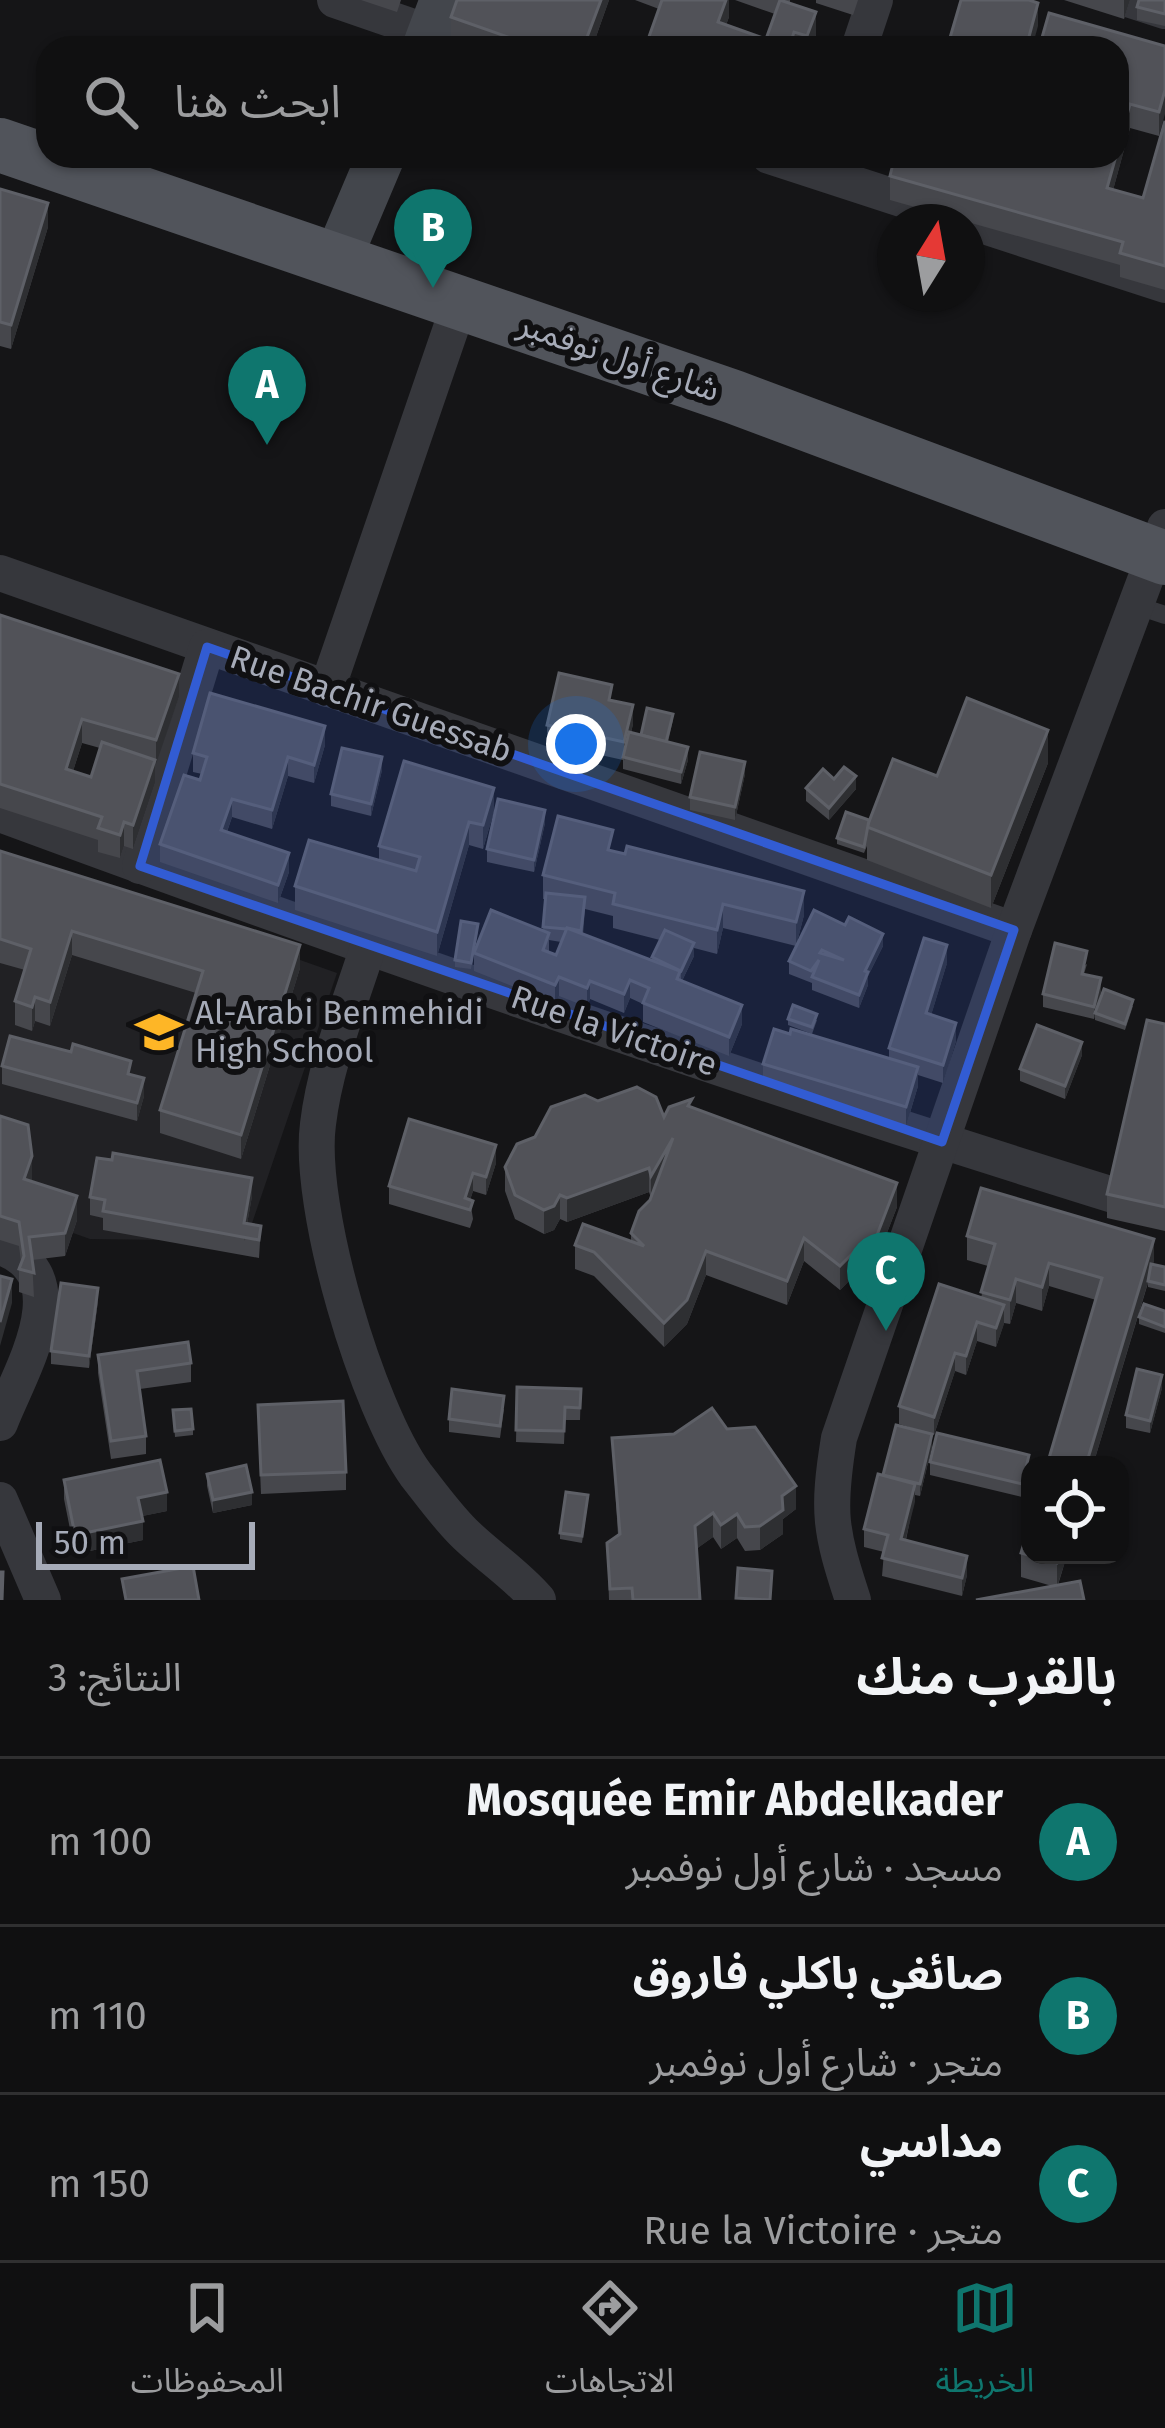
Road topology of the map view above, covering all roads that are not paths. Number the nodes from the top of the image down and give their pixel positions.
1 (335, 0) edge
2 (875, 0) edge
3 (1131, 0) edge
4 (1165, 11) edge
5 (444, 32) edge
6 (863, 36) edge
7 (0, 145) edge
8 (36, 157) edge
9 (68, 168) edge
10 (376, 168) edge
11 (829, 168) edge
12 (338, 260) junction
13 (1165, 285) edge
14 (460, 302) junction
15 (1161, 546) edge
16 (0, 573) edge
17 (1150, 610) edge
18 (207, 647) junction
19 (327, 689) junction
20 (0, 814) edge
21 (140, 866) junction
22 (1013, 930) junction
23 (368, 946) junction
24 (942, 1142) junction
25 (1165, 1211) edge
26 (0, 1247) edge
27 (0, 1424) edge
28 (0, 1500) edge
29 (43, 1600) edge
30 (538, 1600) edge
31 (853, 1600) edge

1 - 5 street
2 - 6 street
3 - 4 street
7 - 8 main road, شارع أول نوفمبر
9 - 12 main road, شارع أول نوفمبر
10 - 12 main road
11 - 13 street
12 - 14 main road, شارع أول نوفمبر
14 - 15 main road, شارع أول نوفمبر
14 - 19 street
15 - 17 street
16 - 18 street, Rue Bachir Guessab
17 - 22 street
18 - 19 street, Rue Bachir Guessab
18 - 21 street
19 - 22 street, Rue Bachir Guessab
20 - 21 street, Rue la Victoire
21 - 23 street, Rue la Victoire
22 - 24 street
23 - 24 street, Rue la Victoire
23 - 30 street
24 - 25 street, Rue la Victoire
24 - 31 street
26 - 27 street
28 - 29 street

